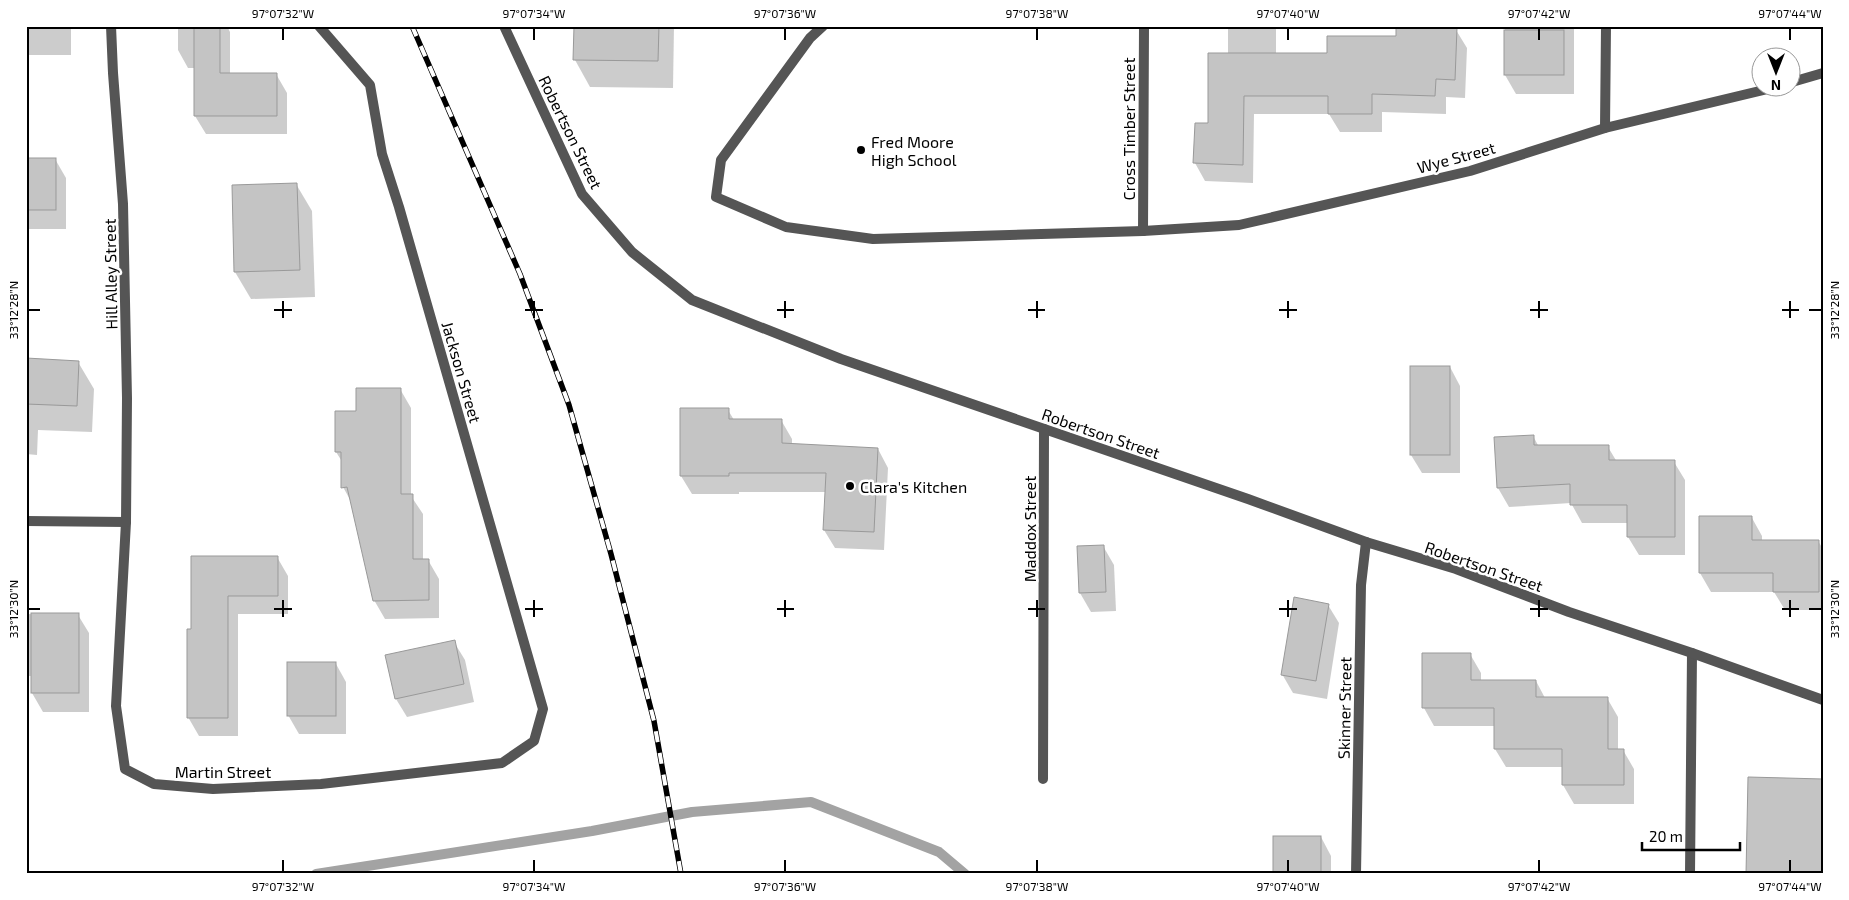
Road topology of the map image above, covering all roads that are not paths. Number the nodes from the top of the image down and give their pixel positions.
1 (111, 26) edge
2 (319, 26) edge
3 (504, 26) edge
4 (822, 26) edge
5 (1144, 26) edge
6 (1606, 26) edge
7 (1823, 73) edge
8 (1802, 79) edge
9 (1752, 93) edge
10 (1606, 128) junction
11 (1143, 231) junction
12 (1044, 429) junction
13 (26, 522) edge
14 (126, 522) junction
15 (1366, 542) junction
16 (1692, 653) junction
17 (1823, 700) edge
18 (534, 741) joint
19 (1043, 779) dead end
20 (1356, 874) edge
21 (1690, 874) edge

1 - 14 street, Hill Alley Street
2 - 18 street, Jackson Street
3 - 12 street, Robertson Street
4 - 11 street, Wye Street
5 - 11 street, Cross Timber Street
6 - 10 street
7 - 8 street
9 - 10 street, Wye Street
10 - 11 street, Wye Street
12 - 15 street, Robertson Street
12 - 19 street, Maddox Street
13 - 14 street
14 - 18 street, Martin Street
15 - 16 street, Robertson Street
15 - 20 street, Skinner Street
16 - 17 street, Robertson Street
16 - 21 street

